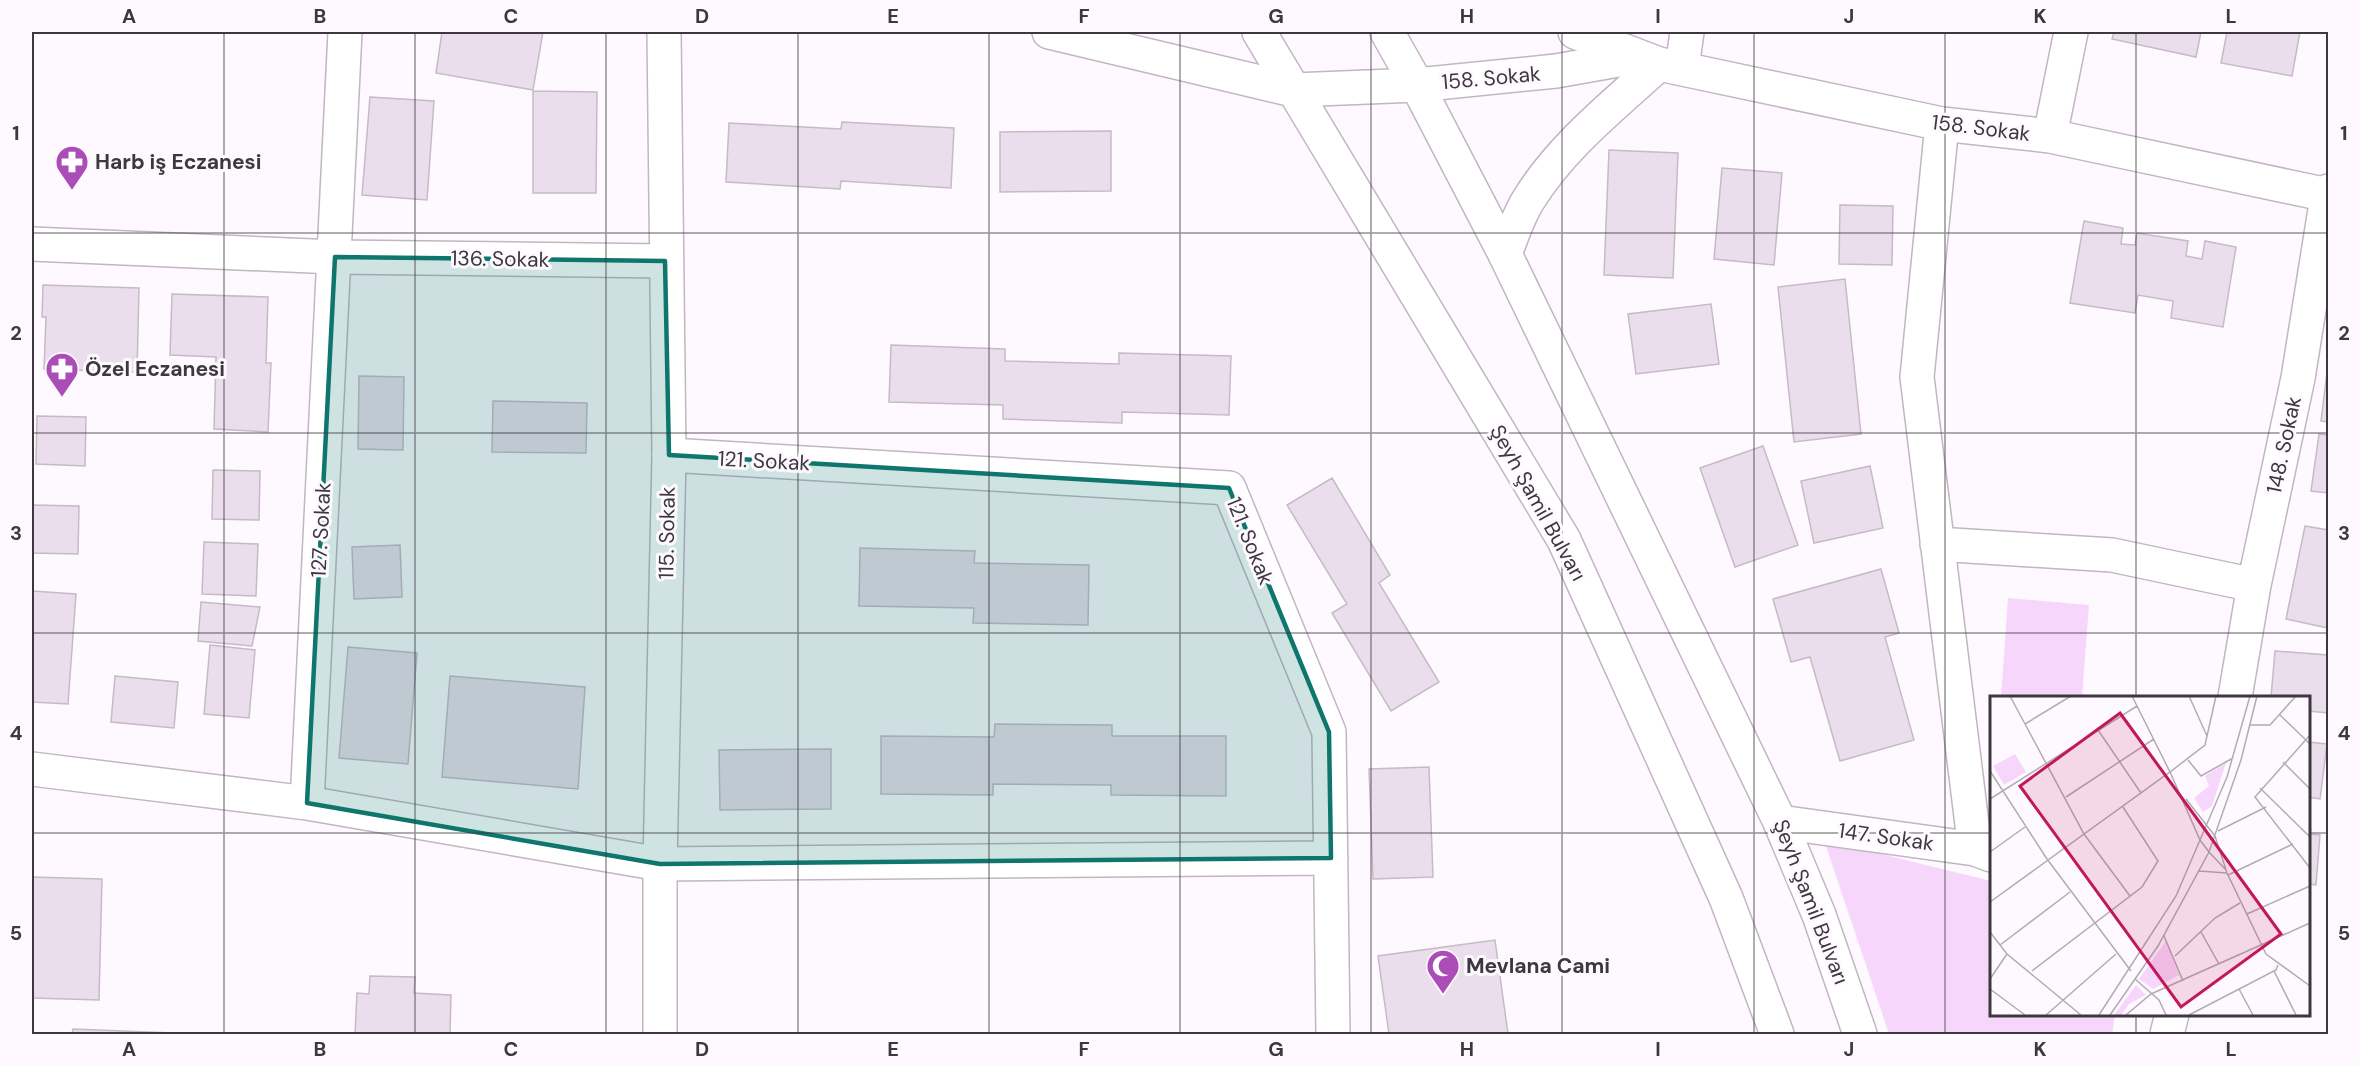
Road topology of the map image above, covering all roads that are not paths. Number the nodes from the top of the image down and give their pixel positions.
1 (345, 32) edge
2 (664, 32) edge
3 (1049, 32) edge
4 (1259, 32) edge
5 (1387, 32) edge
6 (1575, 32) edge
7 (1687, 32) edge
8 (2072, 32) edge
9 (1659, 63) junction
10 (1417, 85) junction
11 (1293, 90) junction
12 (1942, 124) junction
13 (2050, 136) junction
14 (2328, 194) edge
15 (32, 244) edge
16 (1505, 254) junction
17 (335, 257) junction
18 (665, 261) junction
19 (669, 455) junction
20 (1937, 544) junction
21 (2254, 585) junction
22 (2235, 696) edge
23 (32, 769) edge
24 (307, 803) junction
25 (1780, 822) junction
26 (1983, 852) edge
27 (1331, 858) junction
28 (660, 864) junction
29 (2172, 1015) edge
30 (660, 1035) edge
31 (1333, 1035) edge
32 (1777, 1035) edge
33 (1860, 1035) edge
34 (2167, 1035) edge

1 - 17 street, 127. Sokak
2 - 18 street, 115. Sokak
3 - 11 street, 158. Sokak
4 - 11 street, Şeyh Şamil Bulvarı
5 - 10 street, Şeyh Şamil Bulvarı
6 - 9 street, 158. Sokak
7 - 9 street
8 - 13 street
9 - 10 street, 158. Sokak
9 - 12 street, 158. Sokak
9 - 16 street
10 - 11 street, 158. Sokak
10 - 16 street, Şeyh Şamil Bulvarı
11 - 32 street, Şeyh Şamil Bulvarı
12 - 13 street, 158. Sokak
12 - 20 street
13 - 14 street, 158. Sokak
14 - 21 street, 148. Sokak
15 - 17 street, 136. Sokak
16 - 25 street, Şeyh Şamil Bulvarı
17 - 18 street, 136. Sokak
17 - 24 street, 127. Sokak
18 - 19 street, 115. Sokak
19 - 27 street, 121. Sokak
19 - 28 street, 115. Sokak
20 - 21 street
20 - 26 street
21 - 22 street, 148. Sokak
23 - 24 street
24 - 28 street
25 - 26 street, 147. Sokak
25 - 33 street, Şeyh Şamil Bulvarı
27 - 28 street
27 - 31 street, 121. Sokak
28 - 30 street, 115. Sokak
29 - 34 street

